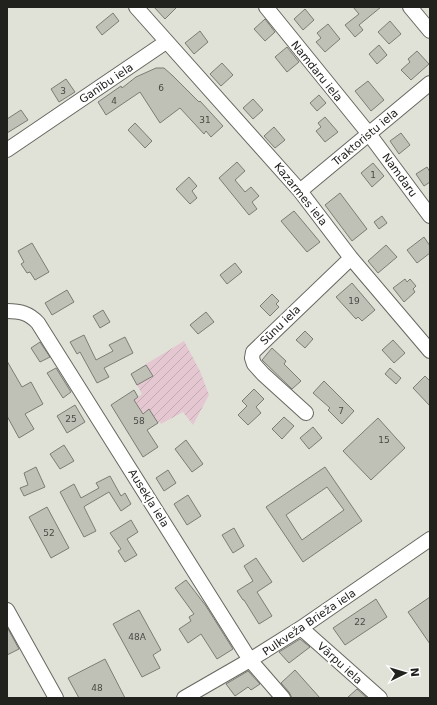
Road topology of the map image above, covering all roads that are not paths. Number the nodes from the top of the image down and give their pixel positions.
1 (136, 7) edge
2 (266, 7) edge
3 (410, 7) edge
4 (430, 31) edge
5 (166, 42) junction
6 (430, 83) edge
7 (369, 134) junction
8 (7, 150) edge
9 (300, 191) junction
10 (430, 216) edge
11 (351, 258) junction
12 (7, 311) edge
13 (430, 351) edge
14 (306, 413) dead end
15 (430, 540) edge
16 (7, 610) edge
17 (301, 628) junction
18 (250, 660) junction
19 (56, 698) edge
20 (184, 698) edge
21 (284, 698) edge
22 (380, 698) edge

1 - 5 street
2 - 7 street, Namdaru iela
3 - 4 street
5 - 8 street, Ganību iela
5 - 9 street, Kazarmes iela
6 - 7 street, Traktoristu iela
7 - 9 street, Traktoristu iela
7 - 10 street, Namdaru
9 - 11 street, Kazarmes iela
11 - 13 street, Kazarmes iela
11 - 14 street, Sūnu iela
12 - 18 street, Ausekļa iela
15 - 17 street, Pulkveža Brieža iela
16 - 19 street
17 - 18 street, Pulkveža Brieža iela
17 - 22 street, Vārpu iela
18 - 20 street, Pulkveža Brieža iela
18 - 21 street, Ausekļa iela

